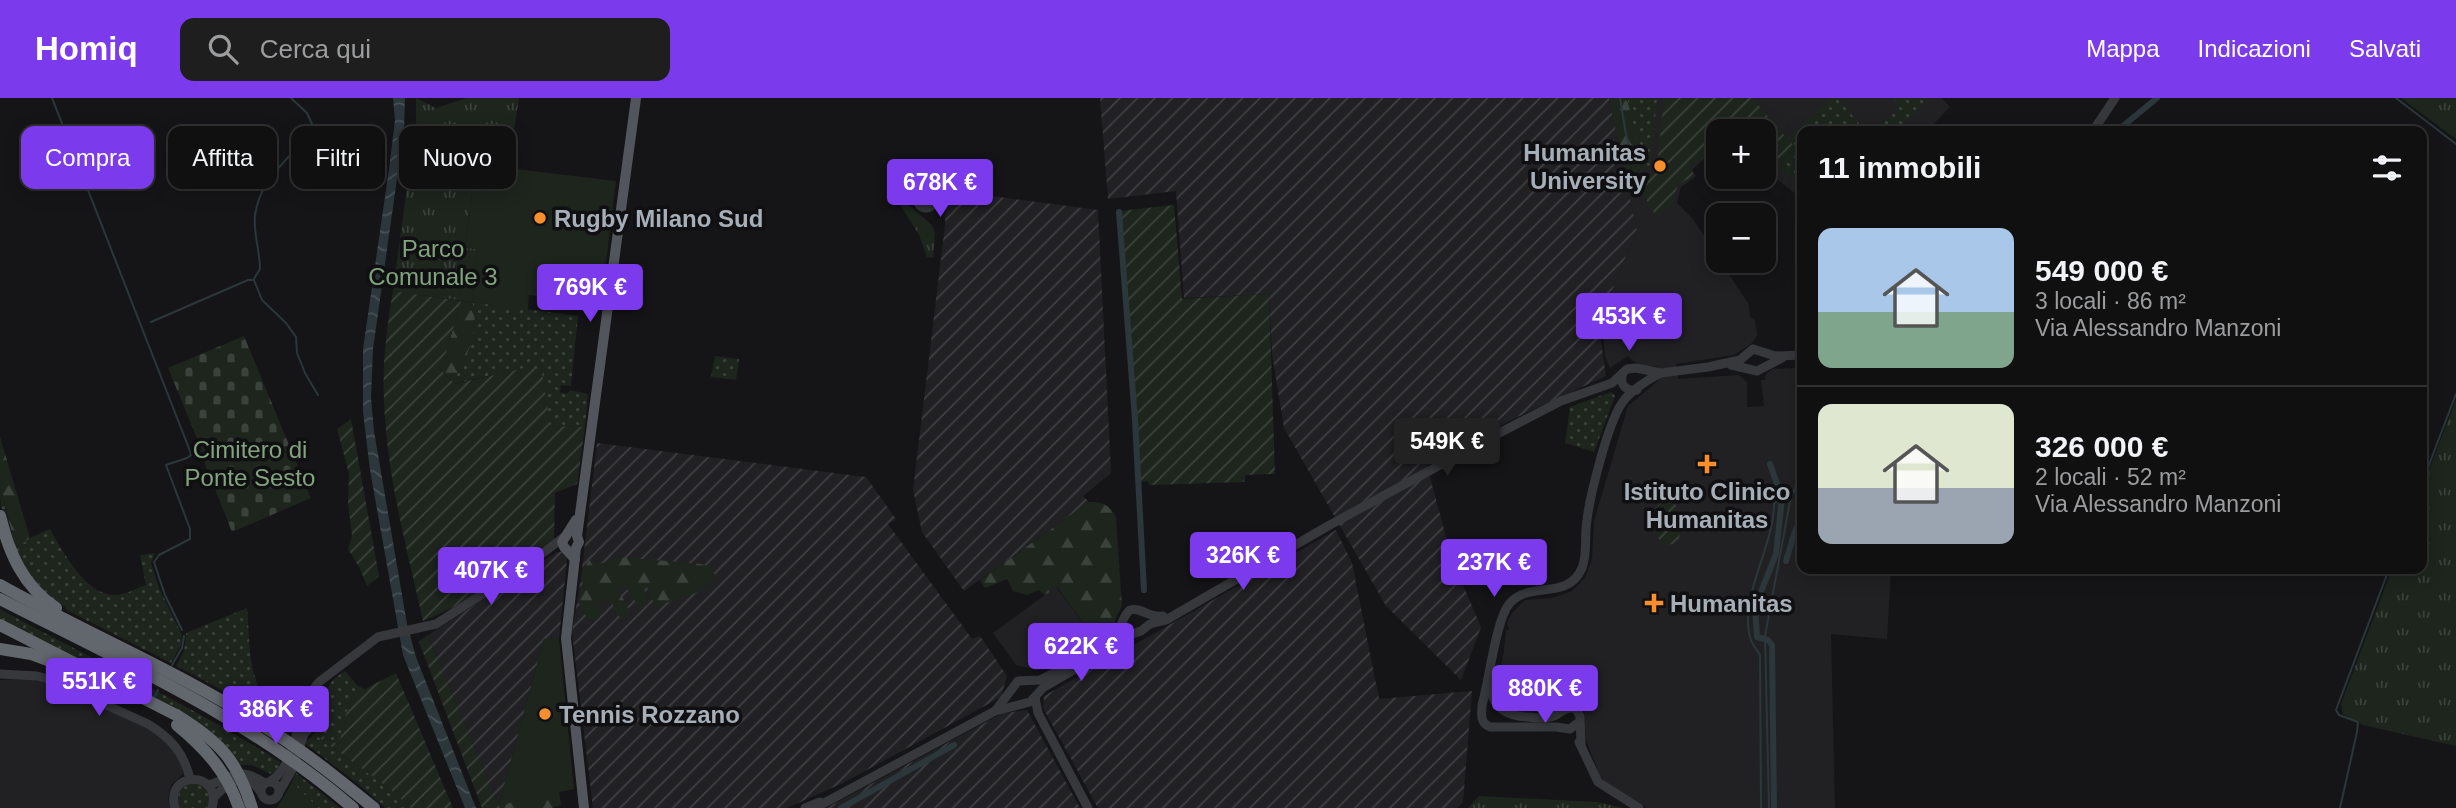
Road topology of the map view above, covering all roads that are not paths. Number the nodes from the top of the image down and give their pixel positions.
1 (636, 98) edge
2 (2115, 98) edge
3 (2096, 126) edge
4 (1763, 352) junction
5 (1797, 355) edge
6 (1745, 356) junction
7 (1788, 356) junction
8 (1765, 366) junction
9 (1708, 367) junction
10 (1748, 368) junction
11 (1640, 370) junction
12 (1623, 373) junction
13 (1661, 373) junction
14 (1612, 383) junction
15 (1624, 386) junction
16 (1640, 388) junction
17 (1622, 403) junction
18 (0, 516) edge
19 (570, 544) junction
20 (0, 585) edge
21 (0, 598) edge
22 (1142, 612) junction
23 (1174, 614) junction
24 (1122, 621) junction
25 (4, 627) edge
26 (1145, 628) junction
27 (1135, 633) junction
28 (103, 639) junction
29 (2, 649) edge
30 (0, 674) edge
31 (325, 677) junction
32 (1026, 680) junction
33 (1489, 684) junction
34 (1013, 688) junction
35 (1036, 696) junction
36 (306, 699) junction
37 (321, 704) junction
38 (1024, 704) junction
39 (1500, 709) junction
40 (995, 711) junction
41 (1482, 712) junction
42 (1560, 712) junction
43 (1038, 713) junction
44 (298, 719) junction
45 (1579, 722) junction
46 (311, 726) junction
47 (1494, 727) junction
48 (1567, 728) junction
49 (273, 739) junction
50 (1581, 745) junction
51 (224, 762) junction
52 (324, 775) junction
53 (190, 779) junction
54 (265, 785) junction
55 (208, 786) junction
56 (240, 792) junction
57 (279, 792) junction
58 (214, 797) junction
59 (835, 797) junction
60 (270, 804) edge
61 (175, 808) edge
62 (212, 808) edge
63 (239, 808) edge
64 (245, 808) edge
65 (252, 808) edge
66 (353, 808) edge
67 (374, 808) edge
68 (584, 808) edge
69 (804, 808) edge
70 (815, 808) edge
71 (1088, 808) edge
72 (1639, 808) edge

1 - 19 main road
2 - 3 street
4 - 6 street
4 - 7 street
4 - 8 street
5 - 7 street
6 - 9 street
6 - 10 street
7 - 8 street
8 - 10 street
9 - 10 street
9 - 13 street
11 - 12 street
11 - 13 street
11 - 16 street
12 - 14 street
12 - 15 street
13 - 16 street
14 - 15 street
14 - 23 street
15 - 16 street
15 - 17 street
16 - 17 street
17 - 33 street
18 - 28 highway
19 - 31 street
19 - 68 main road
20 - 28 highway
21 - 49 highway
22 - 23 street
22 - 24 street
22 - 26 street
23 - 26 street
24 - 27 street
24 - 32 street
25 - 29 highway
25 - 51 highway
26 - 27 street
27 - 35 street
28 - 49 highway
29 - 51 highway
30 - 53 street
31 - 36 street
31 - 37 street
32 - 34 street
32 - 35 street
33 - 39 street
33 - 41 street
34 - 38 street
34 - 40 street
35 - 38 street
35 - 43 street
36 - 37 street
36 - 44 street
37 - 46 street
38 - 40 street
38 - 43 street
39 - 41 street
39 - 42 street
39 - 47 street
40 - 59 street
41 - 47 street
42 - 45 street
42 - 48 street
43 - 71 street
44 - 46 street
44 - 54 street
45 - 48 street
45 - 50 street
46 - 57 street
47 - 48 street
48 - 50 street
49 - 52 highway
50 - 72 street
51 - 56 highway
52 - 66 highway
52 - 67 highway
53 - 55 street
53 - 61 street
54 - 55 street
54 - 57 street
54 - 58 street
54 - 60 street
55 - 58 street
56 - 63 highway
56 - 64 highway
56 - 65 highway
57 - 60 street
58 - 62 street
59 - 69 street
59 - 70 street

